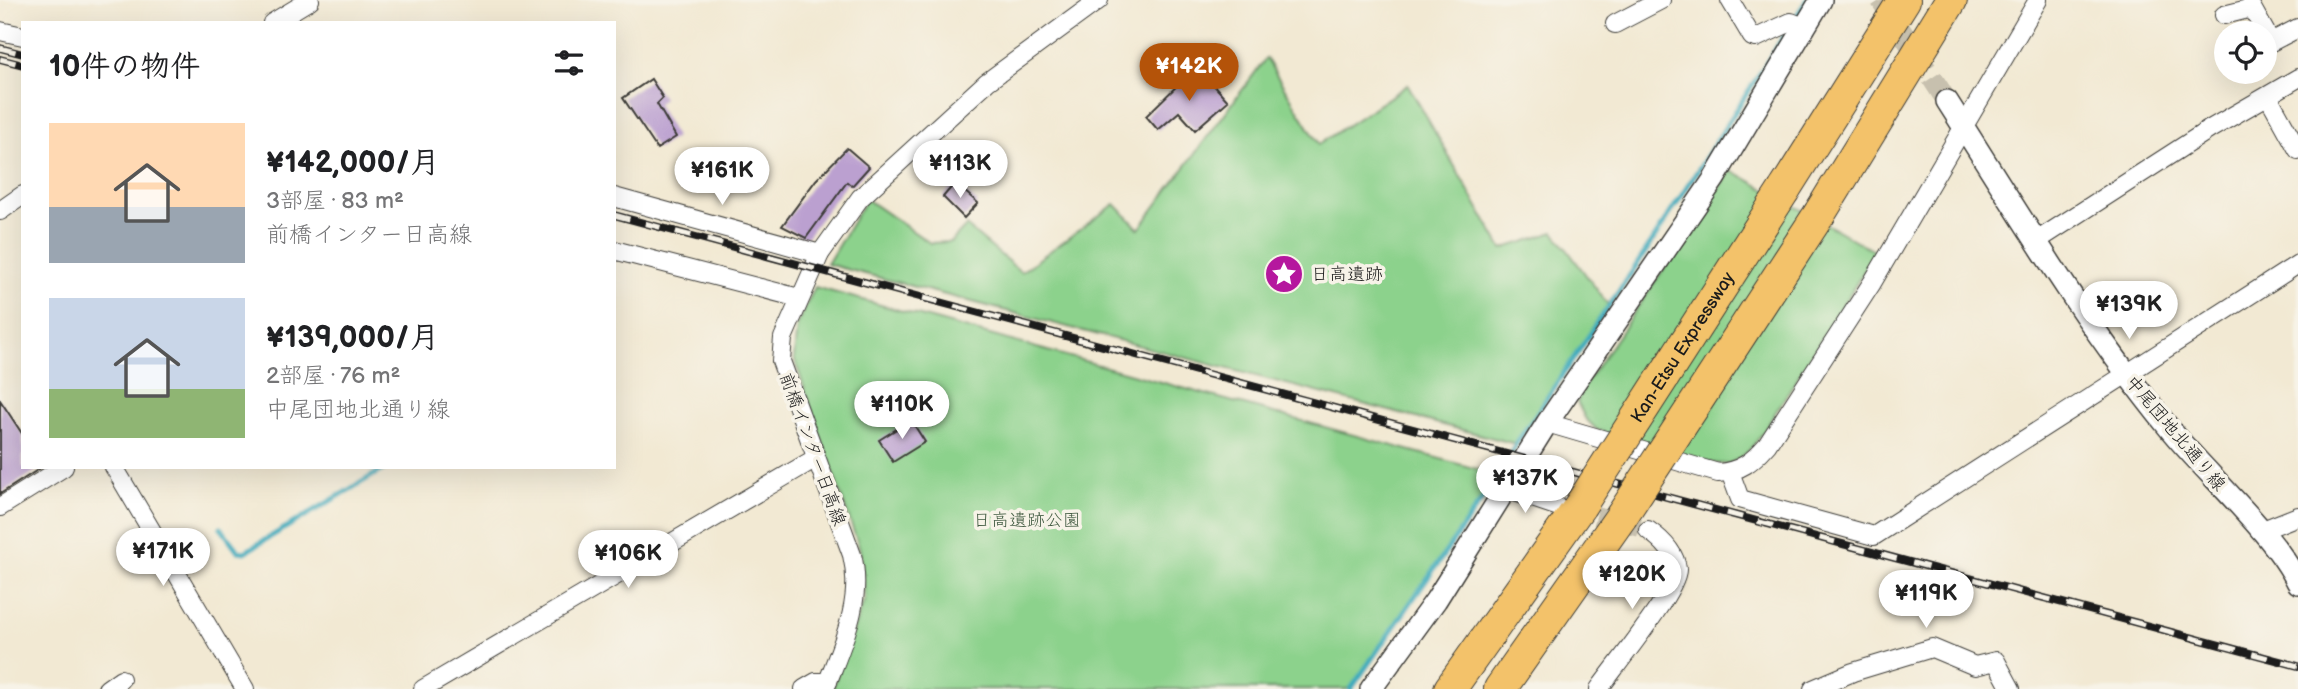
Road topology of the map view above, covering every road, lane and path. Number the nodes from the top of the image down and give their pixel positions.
1 (310, 0) edge
2 (1099, 0) edge
3 (1661, 0) edge
4 (1730, 0) edge
5 (1821, 0) edge
6 (1904, 0) edge
7 (1951, 0) edge
8 (2038, 0) edge
9 (2224, 15) dead end
10 (275, 21) edge
11 (1615, 24) dead end
12 (1804, 27) junction
13 (2298, 28) edge
14 (0, 31) edge
15 (21, 36) edge
16 (2298, 78) edge
17 (2268, 96) junction
18 (1947, 101) tunnel mouth
19 (1964, 128) junction
20 (2298, 149) edge
21 (21, 196) edge
22 (616, 198) edge
23 (0, 211) edge
24 (2035, 242) junction
25 (616, 251) edge
26 (820, 254) junction
27 (2298, 264) edge
28 (799, 298) junction
29 (2126, 372) junction
30 (1548, 423) junction
31 (816, 457) junction
32 (61, 469) edge
33 (115, 469) edge
34 (1730, 471) junction
35 (1506, 489) junction
36 (1568, 506) junction
37 (0, 507) edge
38 (2298, 516) edge
39 (1635, 524) junction
40 (2260, 531) junction
41 (2298, 583) edge
42 (827, 685) edge
43 (245, 689) edge
44 (423, 689) edge
45 (804, 689) edge
46 (1371, 689) edge
47 (1450, 689) edge
48 (1500, 689) edge
49 (1599, 689) edge
50 (1813, 689) edge
51 (2011, 689) edge

1 - 10 street
2 - 26 street, 前橋インター日高線
3 - 11 street
4 - 12 street
5 - 12 street
6 - 36 highway, Kan-Etsu Expressway, bridge
7 - 39 highway, bridge
8 - 19 street
9 - 13 street
12 - 30 street
14 - 15 street
16 - 17 street
17 - 20 street
17 - 24 street
18 - 19 street, 中尾団地北通り線
19 - 24 street, 中尾団地北通り線
19 - 34 street
21 - 23 street
22 - 26 street
24 - 29 street, 中尾団地北通り線
25 - 28 street
26 - 28 street, 前橋インター日高線
27 - 29 street
28 - 31 street, 前橋インター日高線
29 - 34 street
29 - 40 street, 中尾団地北通り線
30 - 34 street
30 - 35 street
31 - 42 street, 前橋インター日高線
31 - 44 street
32 - 37 street
33 - 43 street
35 - 36 street
35 - 46 street
36 - 47 highway, Kan-Etsu Expressway
38 - 40 street
39 - 48 highway
39 - 49 street
40 - 41 street, 中尾団地北通り線
42 - 45 street
50 - 51 street

